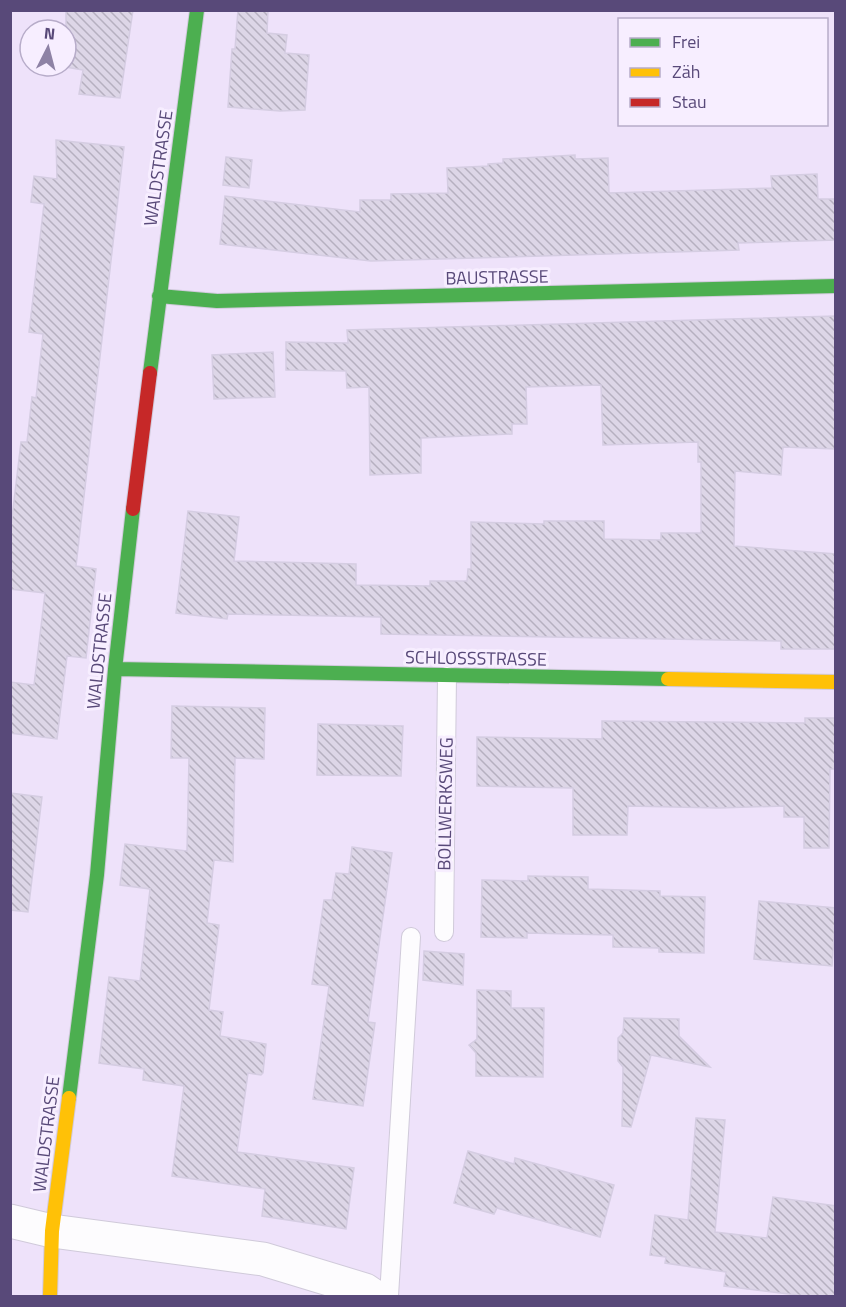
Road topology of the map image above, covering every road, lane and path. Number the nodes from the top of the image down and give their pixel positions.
1 (197, 10) edge
2 (836, 286) edge
3 (159, 296) junction
4 (115, 669) junction
5 (447, 676) junction
6 (836, 682) edge
7 (444, 932) dead end
8 (411, 938) dead end
9 (10, 1221) edge
10 (52, 1231) junction
11 (50, 1296) edge
12 (374, 1296) edge
13 (389, 1296) edge

1 - 3 street, WALDSTRASSE
2 - 3 street, BAUSTRASSE
3 - 4 street, WALDSTRASSE
4 - 5 street, SCHLOSSSTRASSE
4 - 10 street, WALDSTRASSE
5 - 6 street, SCHLOSSSTRASSE
5 - 7 lane, BOLLWERKSWEG
8 - 13 lane
9 - 10 street
10 - 11 street, WALDSTRASSE
10 - 12 street

